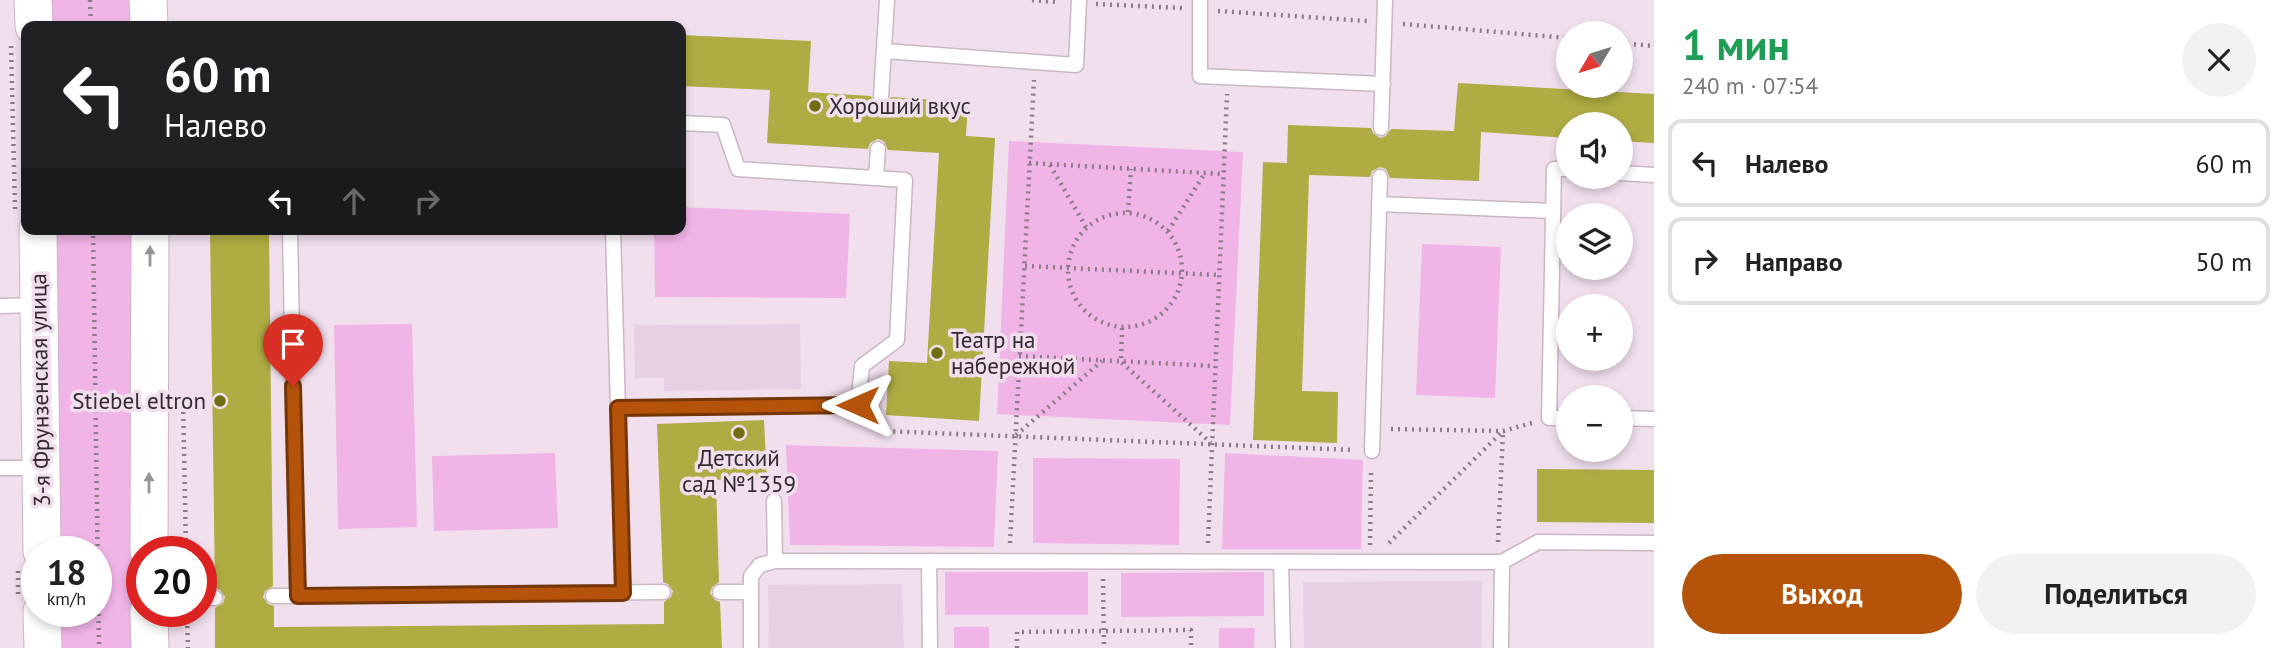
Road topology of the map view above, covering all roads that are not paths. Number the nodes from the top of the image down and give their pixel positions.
1 (33, 0) edge
2 (148, 0) edge
3 (887, 0) edge
4 (1385, 0) edge
5 (1079, 1) edge
6 (1200, 5) edge
7 (34, 21) edge
8 (149, 21) edge
9 (884, 51) junction
10 (1383, 84) junction
11 (881, 97) dead end
12 (686, 123) edge
13 (1381, 128) dead end
14 (878, 149) dead end
15 (1556, 169) edge
16 (1633, 174) edge
17 (1654, 175) edge
18 (1380, 177) dead end
19 (876, 178) junction
20 (1379, 204) junction
21 (1553, 211) junction
22 (38, 235) edge
23 (150, 235) edge
24 (290, 235) edge
25 (613, 235) edge
26 (39, 305) junction
27 (0, 306) edge
28 (618, 408) junction
29 (1556, 418) edge
30 (1633, 418) edge
31 (1654, 419) edge
32 (1371, 451) road end
33 (0, 468) edge
34 (41, 468) junction
35 (774, 501) dead end
36 (42, 536) edge
37 (149, 536) edge
38 (1654, 543) edge
39 (775, 561) junction
40 (929, 561) junction
41 (1281, 562) junction
42 (1499, 562) junction
43 (663, 592) dead end
44 (720, 592) dead end
45 (750, 592) junction
46 (623, 593) junction
47 (273, 596) dead end
48 (298, 596) junction
49 (42, 627) edge
50 (149, 627) edge
51 (43, 648) edge
52 (150, 648) edge
53 (751, 648) edge
54 (930, 648) edge
55 (1283, 648) edge
56 (1501, 648) edge

1 - 7 street
2 - 8 street
3 - 9 lane
4 - 10 lane
5 - 9 lane
6 - 10 lane
9 - 11 lane
10 - 13 lane
12 - 19 lane
14 - 19 lane
15 - 21 lane
16 - 17 lane
18 - 20 lane
19 - 28 lane
20 - 21 lane
20 - 32 lane
21 - 29 lane
22 - 26 street, 3-я Фрунзенская улица
37 -> 23 street
24 - 48 lane
25 - 28 lane
26 - 27 lane
26 - 34 street, 3-я Фрунзенская улица
28 - 46 lane
30 - 31 lane
33 - 34 lane
34 - 36 street, 3-я Фрунзенская улица
35 - 39 lane
38 - 42 lane
39 - 40 lane
39 - 45 lane
40 - 41 lane
40 - 54 lane
41 - 42 lane
41 - 55 lane
42 - 56 lane
43 - 46 lane
44 - 45 lane
45 - 53 lane
46 - 48 lane
47 - 48 lane
49 - 51 street
50 - 52 street

